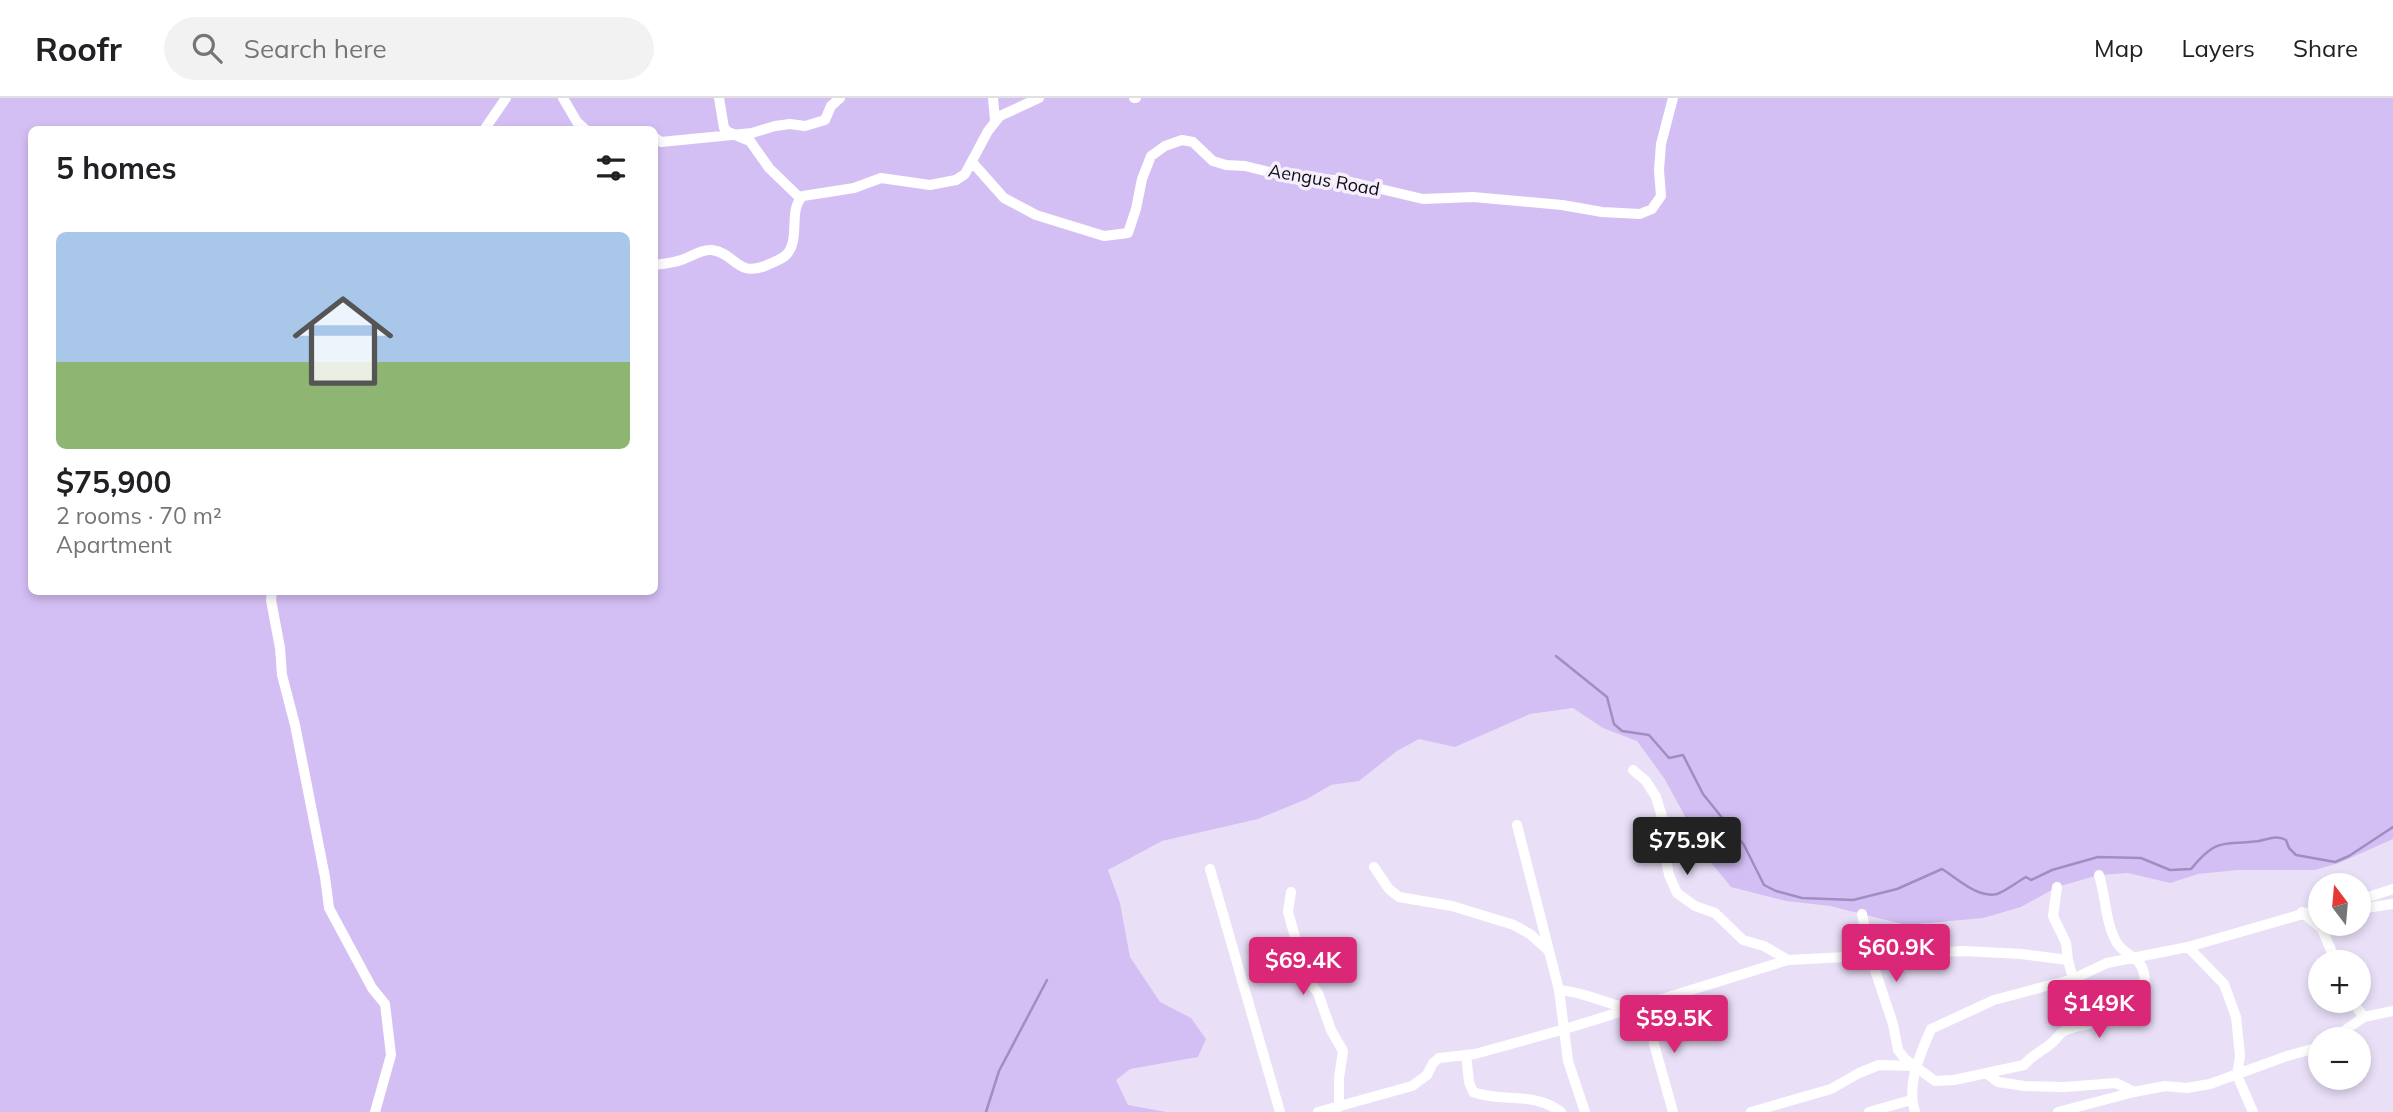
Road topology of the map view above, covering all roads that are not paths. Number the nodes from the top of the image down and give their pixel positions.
1 (506, 98) edge
2 (563, 98) edge
3 (719, 98) edge
4 (840, 98) edge
5 (993, 98) edge
6 (1039, 98) edge
7 (1673, 98) edge
8 (995, 120) junction
9 (487, 126) edge
10 (582, 126) edge
11 (736, 135) junction
12 (658, 140) edge
13 (972, 162) junction
14 (800, 198) junction
15 (658, 264) edge
16 (272, 595) edge
17 (1633, 770) dead end
18 (1517, 825) dead end
19 (1374, 867) dead end
20 (1210, 869) dead end
21 (2099, 875) dead end
22 (2057, 887) dead end
23 (2393, 889) edge
24 (1291, 892) dead end
25 (2371, 896) edge
26 (2393, 904) edge
27 (2371, 907) edge
28 (2308, 911) edge
29 (2302, 912) junction
30 (1862, 914) dead end
31 (2308, 916) edge
32 (2188, 947) junction
33 (1549, 951) junction
34 (1870, 956) junction
35 (2136, 957) junction
36 (1788, 960) junction
37 (2068, 960) junction
38 (2073, 979) junction
39 (1559, 990) junction
40 (1654, 1002) junction
41 (1629, 1009) junction
42 (2393, 1012) edge
43 (2361, 1013) edge
44 (2364, 1017) junction
45 (2350, 1027) edge
46 (1565, 1029) junction
47 (2308, 1050) edge
48 (1466, 1055) junction
49 (1916, 1066) junction
50 (1986, 1073) junction
51 (2237, 1075) junction
52 (2134, 1092) junction
53 (1911, 1100) junction
54 (1339, 1107) junction
55 (375, 1112) edge
56 (1279, 1112) edge
57 (1318, 1112) edge
58 (1561, 1112) edge
59 (1585, 1112) edge
60 (1673, 1112) edge
61 (1751, 1112) edge
62 (1869, 1112) edge
63 (1915, 1112) edge
64 (2058, 1112) edge
65 (2253, 1112) edge

1 - 9 street
2 - 10 street
3 - 11 street
4 - 11 street
5 - 8 street
6 - 8 street
7 - 13 street, Aengus Road
8 - 13 street
11 - 12 street
11 - 14 street
13 - 14 street
14 - 15 street
16 - 55 street
17 - 36 street
18 - 33 street
19 - 33 street
20 - 56 street
21 - 35 street
22 - 37 street
23 - 25 street
24 - 54 street
26 - 27 street
28 - 29 street
29 - 31 street
29 - 32 street
30 - 34 street
32 - 35 street
32 - 51 street
33 - 39 street
34 - 36 street
34 - 37 street
34 - 49 street
35 - 38 street
35 - 50 street
36 - 40 street
37 - 38 street
38 - 49 street
39 - 41 street
39 - 46 street
40 - 41 street
40 - 60 street
41 - 46 street
42 - 44 street
43 - 44 street
44 - 45 street
46 - 48 street
46 - 59 street
47 - 51 street
48 - 54 street
48 - 58 street
49 - 50 street
49 - 53 street
49 - 61 street
50 - 52 street
51 - 52 street
51 - 65 street
52 - 64 street
53 - 62 street
53 - 63 street
54 - 57 street

